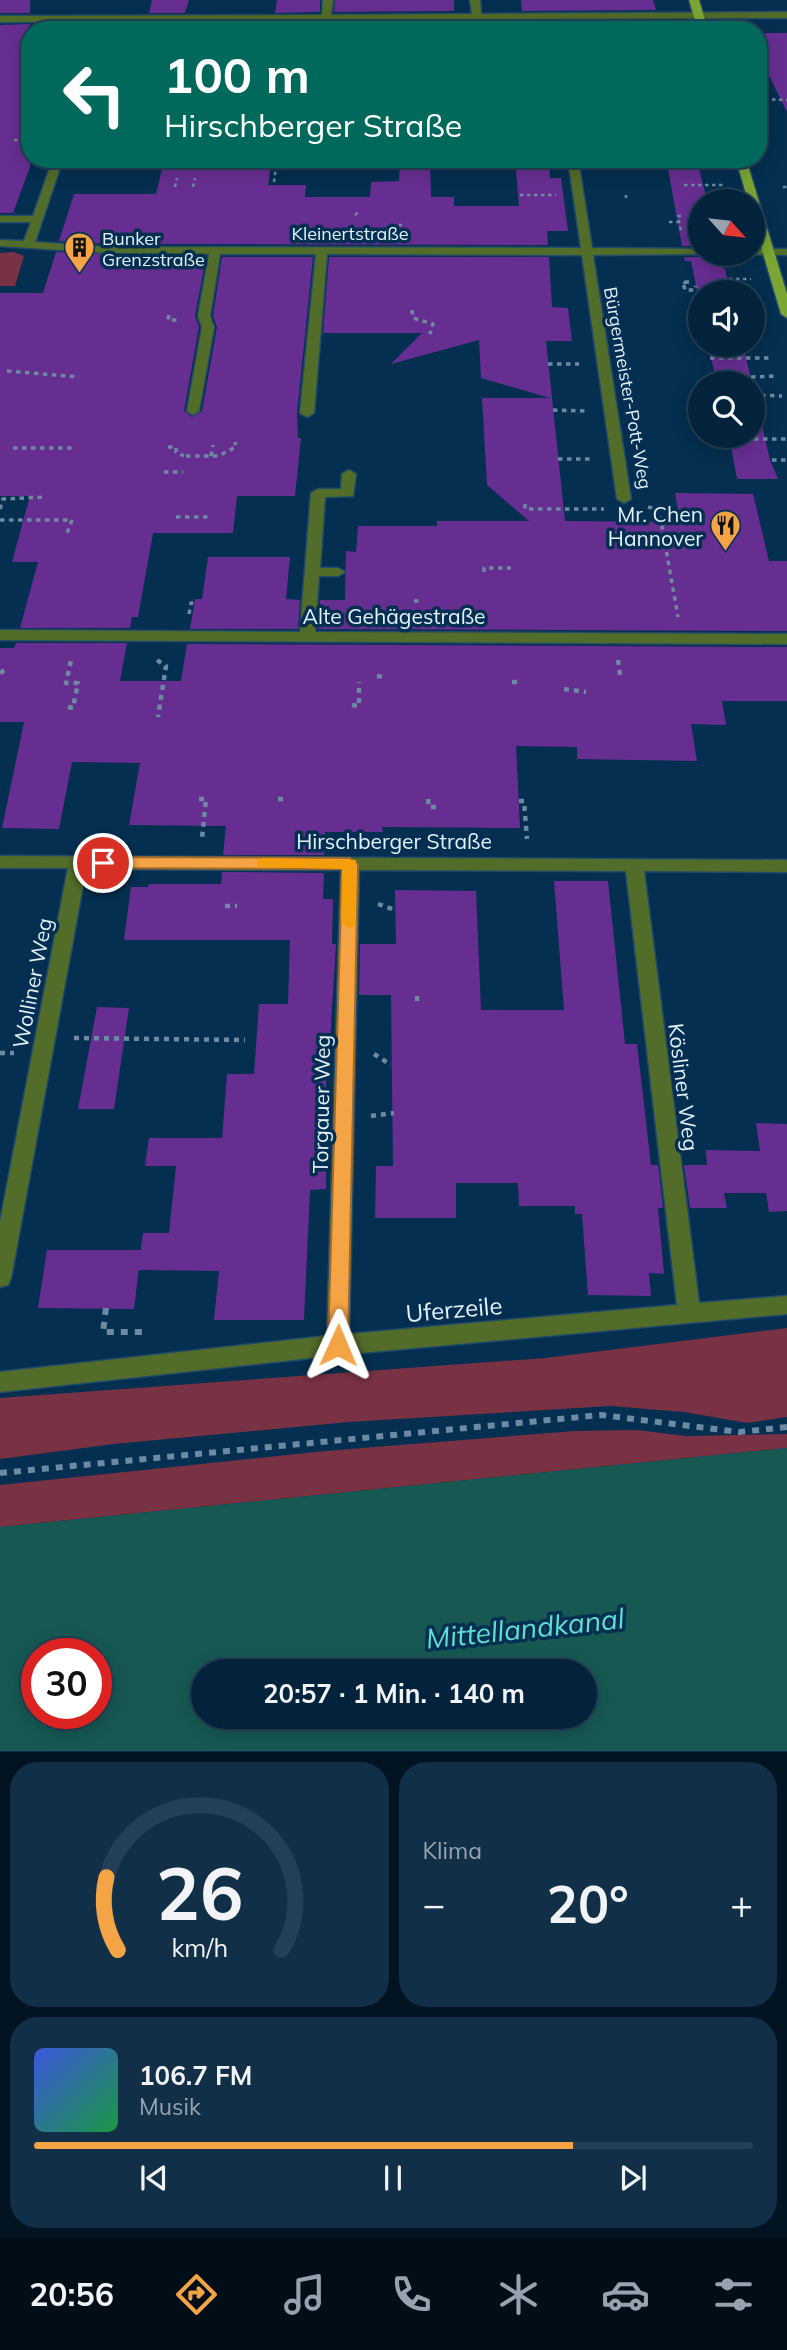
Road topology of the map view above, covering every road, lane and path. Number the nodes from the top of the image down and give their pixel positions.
1 (328, 0) edge
2 (475, 0) edge
3 (694, 0) edge
4 (327, 15) junction
5 (762, 15) junction
6 (787, 15) edge
7 (105, 16) junction
8 (476, 16) junction
9 (699, 16) junction
10 (0, 19) edge
11 (104, 21) edge
12 (326, 21) edge
13 (477, 21) edge
14 (700, 21) edge
15 (764, 21) edge
16 (767, 99) edge
17 (787, 100) edge
18 (14, 140) dead end
19 (21, 141) edge
20 (55, 168) edge
21 (276, 168) edge
22 (574, 168) edge
23 (744, 168) edge
24 (177, 178) dead end
25 (195, 178) dead end
26 (274, 182) dead end
27 (684, 185) dead end
28 (726, 185) dead end
29 (175, 187) dead end
30 (193, 187) dead end
31 (520, 195) dead end
32 (560, 195) dead end
33 (360, 211) dead end
34 (355, 215) dead end
35 (0, 219) edge
36 (35, 219) junction
37 (669, 222) dead end
38 (680, 222) dead end
39 (392, 225) dead end
40 (402, 225) dead end
41 (0, 243) edge
42 (28, 246) junction
43 (215, 250) junction
44 (327, 251) junction
45 (586, 252) junction
46 (688, 252) edge
47 (767, 252) junction
48 (787, 252) edge
49 (729, 278) dead end
50 (751, 279) dead end
51 (412, 310) dead end
52 (787, 314) edge
53 (327, 319) dead end
54 (430, 334) dead end
55 (710, 358) dead end
56 (772, 358) dead end
57 (7, 371) dead end
58 (765, 376) edge
59 (776, 376) dead end
60 (79, 377) dead end
61 (765, 395) edge
62 (782, 396) dead end
63 (193, 411) dead end
64 (307, 412) dead end
65 (765, 439) edge
66 (787, 439) edge
67 (235, 442) dead end
68 (214, 444) dead end
69 (44, 445) dead end
70 (64, 445) dead end
71 (168, 447) dead end
72 (211, 456) junction
73 (558, 459) dead end
74 (618, 459) junction
75 (771, 460) dead end
76 (787, 460) edge
77 (164, 472) dead end
78 (183, 472) dead end
79 (349, 474) dead end
80 (46, 496) dead end
81 (624, 499) junction
82 (525, 504) dead end
83 (0, 509) edge
84 (176, 517) dead end
85 (209, 517) dead end
86 (0, 520) edge
87 (66, 536) dead end
88 (511, 568) dead end
89 (312, 572) junction
90 (338, 572) dead end
91 (484, 572) dead end
92 (680, 629) dead end
93 (0, 635) edge
94 (307, 637) junction
95 (787, 639) edge
96 (72, 657) dead end
97 (153, 657) dead end
98 (619, 666) dead end
99 (8, 668) dead end
100 (0, 673) edge
101 (620, 675) dead end
102 (377, 676) dead end
103 (385, 677) dead end
104 (359, 682) dead end
105 (512, 682) dead end
106 (518, 682) dead end
107 (564, 689) dead end
108 (586, 692) dead end
109 (352, 705) dead end
110 (68, 707) dead end
111 (158, 717) dead end
112 (199, 799) dead end
113 (278, 799) dead end
114 (286, 799) dead end
115 (428, 799) dead end
116 (519, 801) dead end
117 (437, 807) dead end
118 (200, 849) dead end
119 (527, 850) dead end
120 (0, 862) edge
121 (78, 863) junction
122 (350, 864) junction
123 (634, 865) junction
124 (787, 866) edge
125 (377, 904) dead end
126 (225, 906) dead end
127 (237, 906) dead end
128 (395, 910) dead end
129 (71, 1028) dead end
130 (245, 1040) dead end
131 (381, 1057) dead end
132 (391, 1065) dead end
133 (394, 1113) dead end
134 (363, 1118) dead end
135 (0, 1278) edge
136 (787, 1305) edge
137 (106, 1308) dead end
138 (689, 1314) junction
139 (145, 1332) dead end
140 (338, 1345) junction
141 (0, 1382) edge
142 (787, 1427) edge
143 (0, 1473) edge

1 - 4 street
2 - 8 street
3 - 9 main road
4 - 7 street
4 - 8 street
4 - 12 street
5 - 6 street
5 - 9 street
5 - 15 street
7 - 10 street
7 - 11 street
8 - 9 street
8 - 13 street
9 - 14 main road
16 - 17 path
18 - 19 path
20 - 36 street
21 - 26 path
22 - 45 street, Bürgermeister-Pott-Weg
23 - 47 main road
24 - 29 path
25 - 30 path
27 - 28 path
31 - 32 path
33 - 34 path
35 - 36 street
36 - 42 street
37 - 38 path
39 - 40 path
41 - 42 street, Kleinertstraße
42 - 43 street, Kleinertstraße
43 - 44 street, Kleinertstraße
43 - 63 street
44 - 45 street, Kleinertstraße
44 - 53 street
44 - 64 street
45 - 46 street, Kleinertstraße
45 - 74 street, Bürgermeister-Pott-Weg
47 - 48 street
47 - 52 main road
49 - 50 path
51 - 54 path
55 - 56 path
57 - 60 path
58 - 59 path
61 - 62 path
65 - 66 path
67 - 72 path
68 - 72 path
69 - 70 path
71 - 72 path
73 - 74 path
74 - 81 street, Bürgermeister-Pott-Weg
75 - 76 path
77 - 78 path
79 - 89 street
80 - 83 path
81 - 82 path
81 - 92 path, Bürgermeister-Pott-Weg
84 - 85 path
86 - 87 path
88 - 91 path
89 - 90 street
89 - 94 street
93 - 94 street, Alte Gehägestraße
94 - 95 street, Alte Gehägestraße
96 - 110 path
97 - 111 path
98 - 101 path
99 - 100 path
102 - 103 path
104 - 109 path
105 - 106 path
107 - 108 path
112 - 118 path
113 - 114 path
115 - 117 path
116 - 119 path
120 - 121 street, Hirschberger Straße
121 - 122 street, Hirschberger Straße
121 - 135 street, Wolliner Weg
122 - 123 street, Hirschberger Straße
122 - 140 street, Torgauer Weg
123 - 124 street, Hirschberger Straße
123 - 138 street, Kösliner Weg
125 - 128 path
126 - 127 path
129 - 130 path
131 - 132 path
133 - 134 path
136 - 138 street, Uferzeile
137 - 139 path
138 - 140 street, Uferzeile
140 - 141 street, Uferzeile
142 - 143 path

